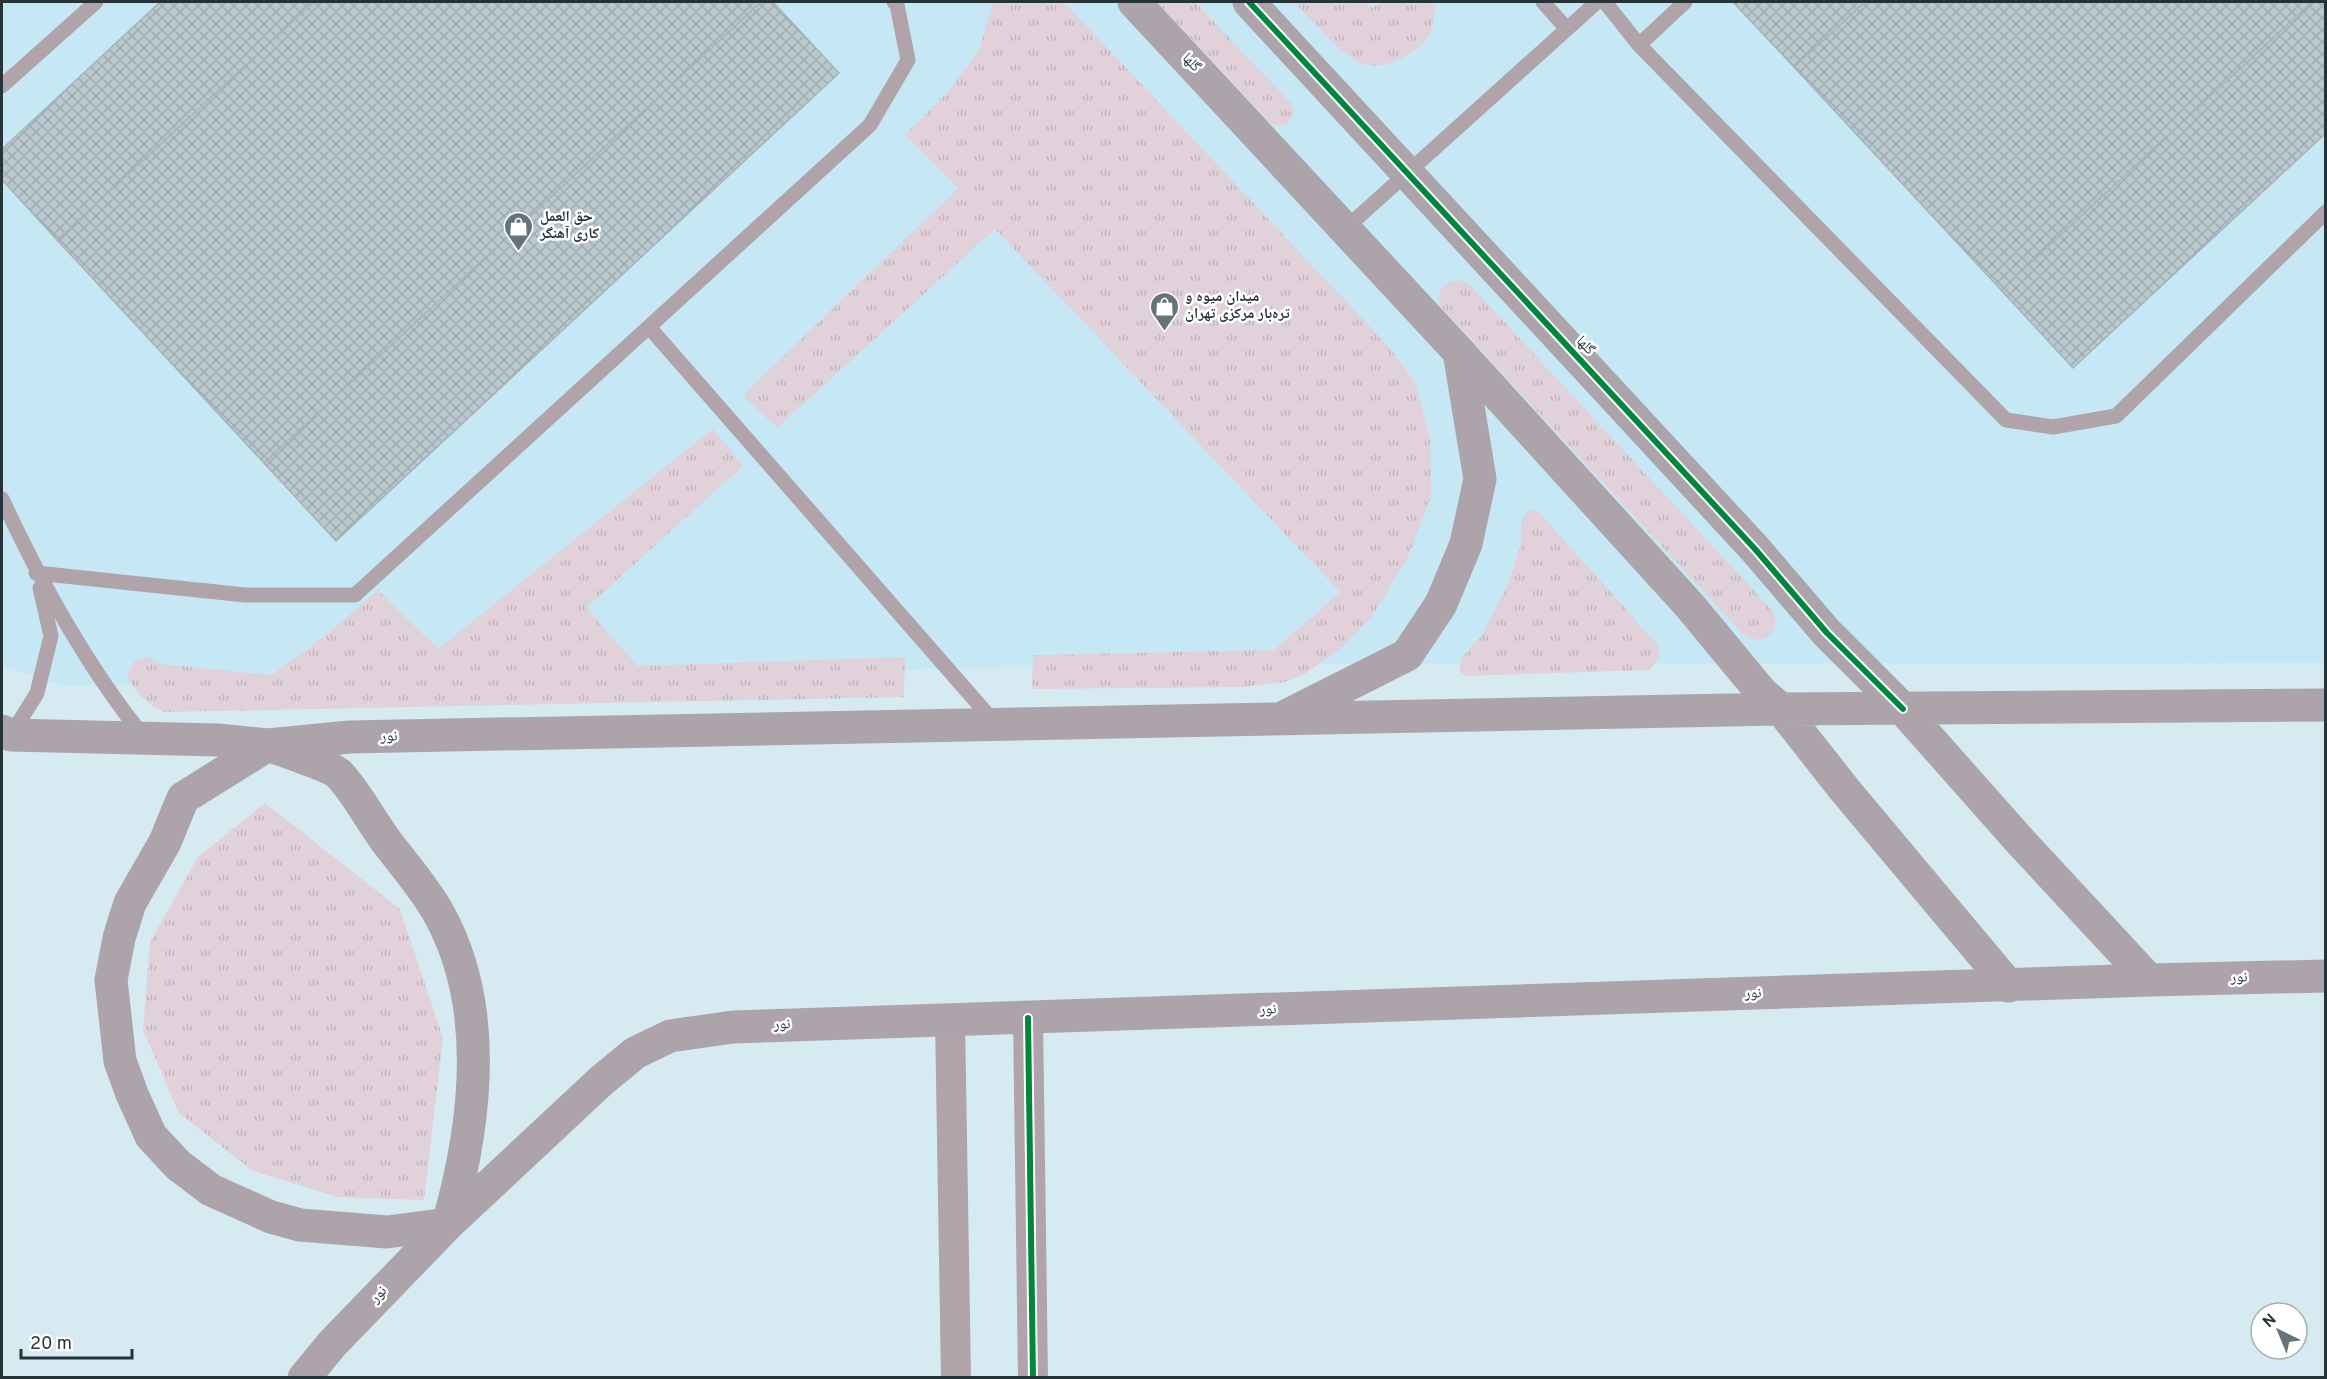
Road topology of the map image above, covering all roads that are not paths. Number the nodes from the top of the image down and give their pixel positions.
1 (96, 2) edge
2 (894, 2) edge
3 (1134, 2) edge
4 (1249, 2) edge
5 (1543, 2) edge
6 (1597, 2) edge
7 (1605, 2) edge
8 (1685, 2) edge
9 (1567, 29) junction
10 (1639, 45) junction
11 (2, 86) edge
12 (1408, 173) junction
13 (2325, 212) edge
14 (1345, 229) junction
15 (649, 327) junction
16 (1459, 352) junction
17 (2, 499) edge
18 (36, 573) junction
19 (2325, 705) edge
20 (1781, 709) junction
21 (1903, 709) junction
22 (1279, 720) junction
23 (997, 726) junction
24 (6, 733) edge
25 (145, 738) junction
26 (268, 745) junction
27 (2325, 976) edge
28 (2149, 980) junction
29 (2008, 986) junction
30 (1028, 1017) junction
31 (951, 1019) junction
32 (448, 1224) junction
33 (303, 1377) edge
34 (956, 1377) edge
35 (1034, 1377) edge

1 - 11 lane
2 - 15 lane
3 - 14 main road, گلها
4 - 12 main road, گلها
5 - 9 lane
6 - 9 lane
7 - 10 lane
8 - 10 lane
9 - 12 lane
10 - 13 lane
12 - 14 lane
12 - 21 main road, گلها
14 - 16 main road, گلها
15 - 18 lane
15 - 23 lane
16 - 20 main road, گلها
16 - 22 main road
17 - 18 lane
18 - 24 lane
18 - 25 lane
19 - 21 main road, نور
20 - 21 main road, نور
20 - 22 main road, نور
20 - 29 main road, گلها
21 - 28 main road, گلها
22 - 23 main road, نور
23 - 26 main road, نور
24 - 25 main road, نور
25 - 26 main road, نور
26 - 32 main road
26 - 32 main road
27 - 28 main road, نور
28 - 29 main road, نور
29 - 30 main road, نور
30 - 31 main road, نور
30 - 35 street
31 - 32 main road, نور
31 - 34 street
32 - 33 main road, نور

